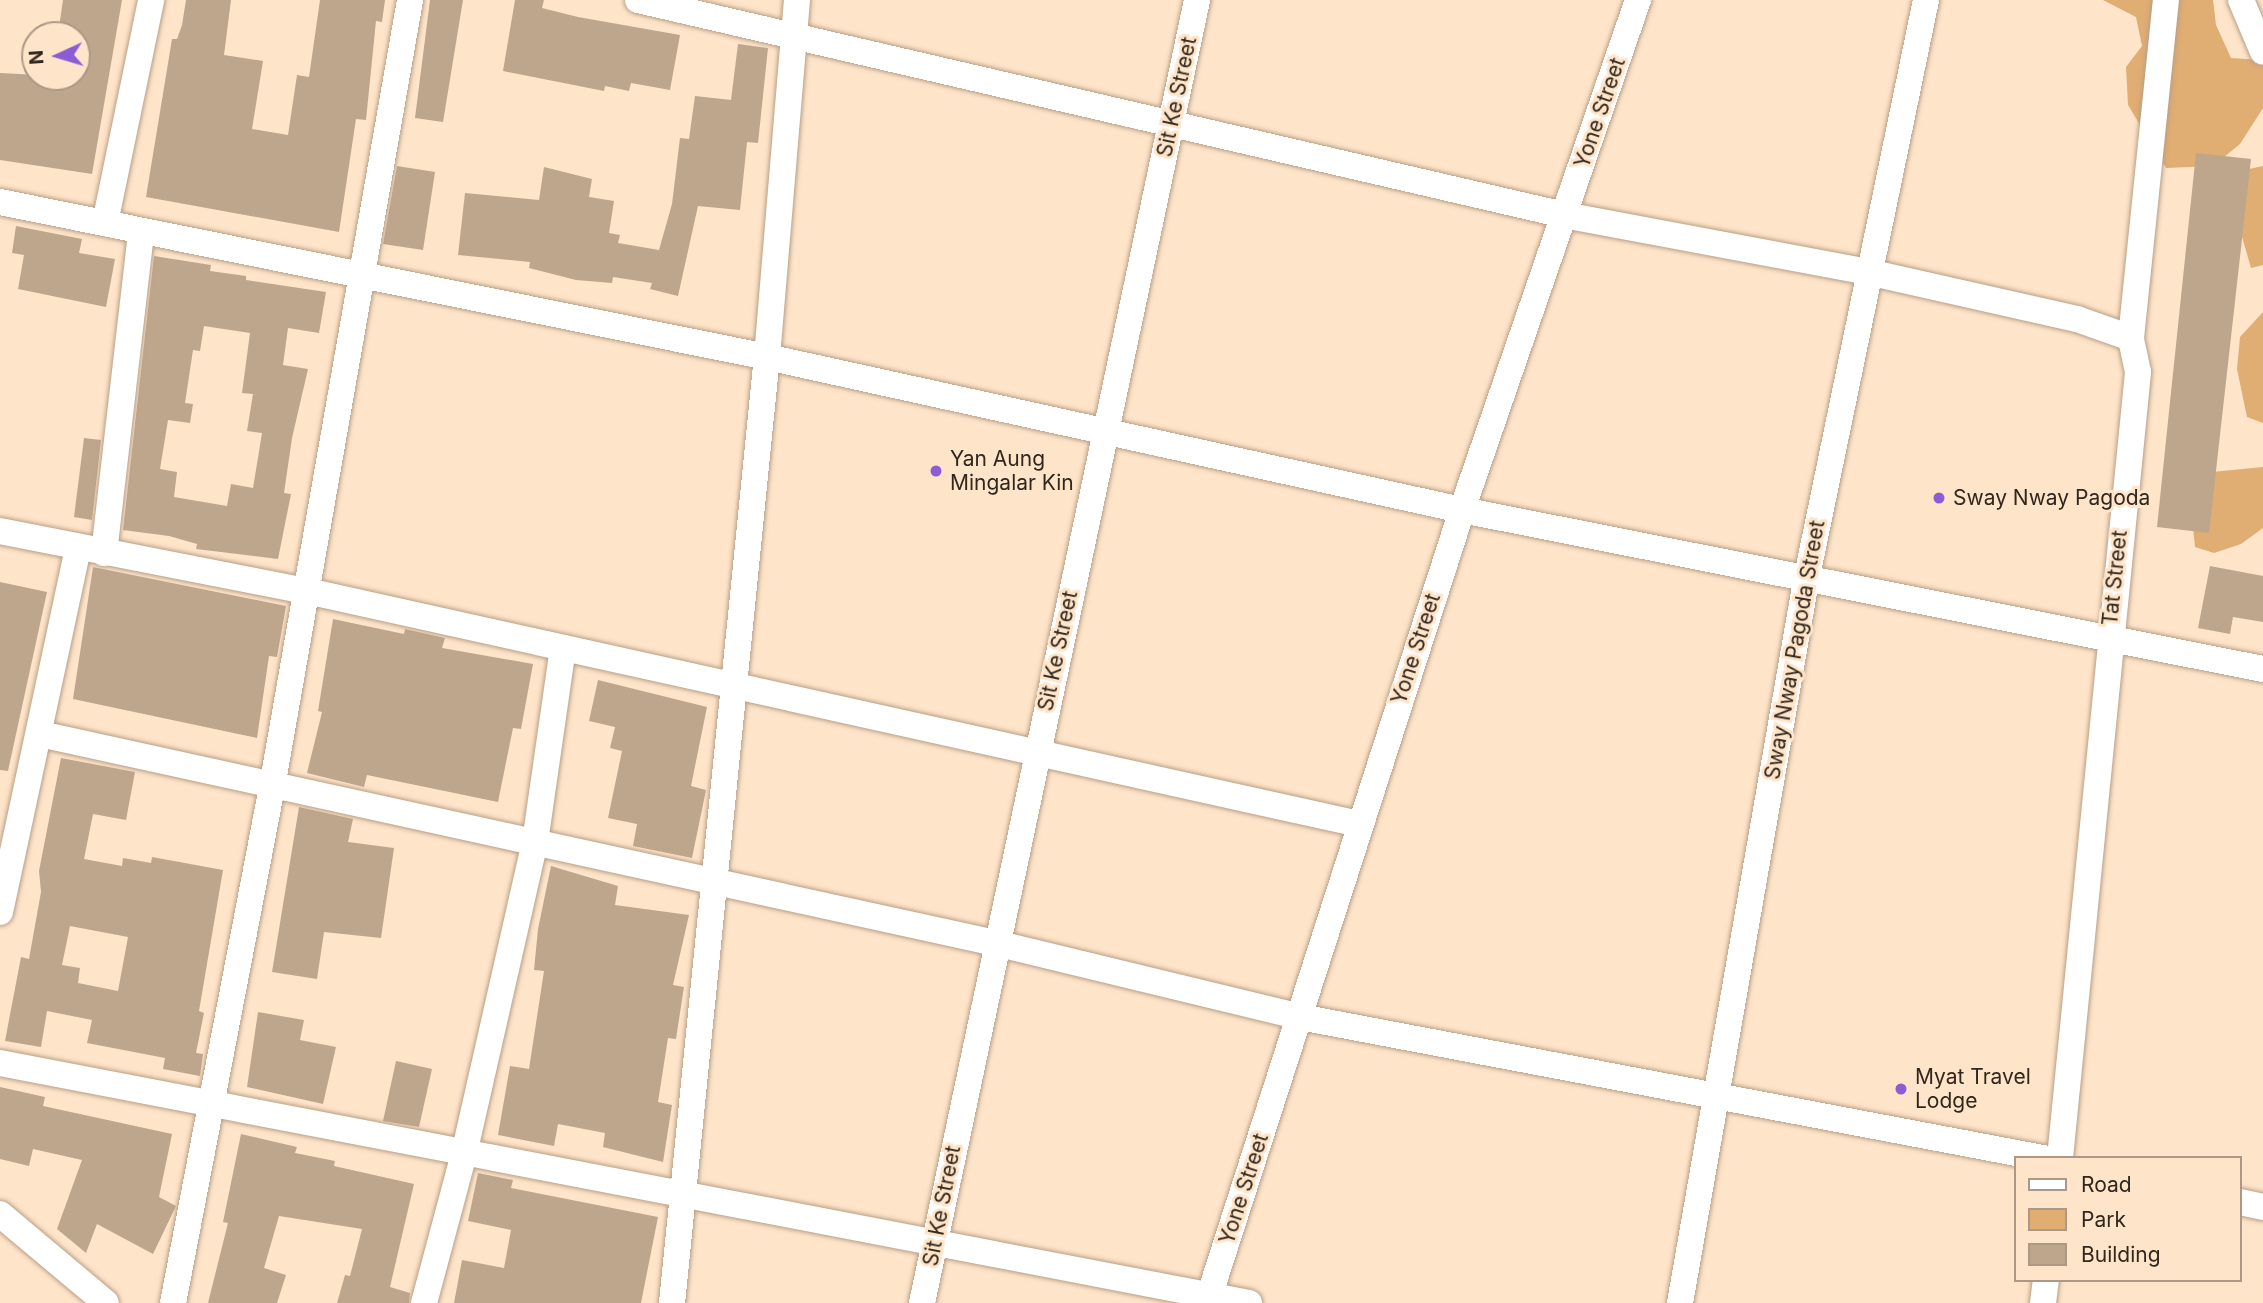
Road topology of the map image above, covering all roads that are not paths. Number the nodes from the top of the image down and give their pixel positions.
1 (151, 0) edge
2 (410, 0) edge
3 (638, 0) edge
4 (797, 0) edge
5 (1197, 0) edge
6 (1638, 0) edge
7 (1926, 0) edge
8 (2166, 0) edge
9 (2237, 1) edge
10 (794, 33) junction
11 (2263, 52) edge
12 (1171, 124) junction
13 (0, 202) edge
14 (1564, 215) junction
15 (104, 223) junction
16 (141, 231) junction
17 (1868, 272) junction
18 (365, 275) junction
19 (2131, 338) junction
20 (767, 357) junction
21 (1107, 429) junction
22 (1462, 510) junction
23 (0, 531) edge
24 (78, 548) junction
25 (104, 553) junction
26 (1806, 581) junction
27 (307, 591) junction
28 (2108, 641) junction
29 (563, 648) junction
30 (2263, 669) edge
31 (734, 688) junction
32 (40, 734) junction
33 (1035, 754) junction
34 (272, 787) junction
35 (1359, 824) junction
36 (535, 842) junction
37 (714, 880) junction
38 (0, 912) edge
39 (995, 943) junction
40 (1300, 1017) junction
41 (0, 1063) edge
42 (1714, 1095) junction
43 (211, 1107) junction
44 (464, 1154) junction
45 (2033, 1156) edge
46 (2060, 1156) edge
47 (682, 1192) junction
48 (2242, 1202) edge
49 (2263, 1207) edge
50 (0, 1214) edge
51 (935, 1241) junction
52 (2046, 1282) edge
53 (1208, 1299) edge
54 (106, 1303) edge
55 (173, 1303) edge
56 (424, 1303) edge
57 (672, 1303) edge
58 (922, 1303) edge
59 (1249, 1303) edge
60 (1680, 1303) edge
61 (2043, 1303) edge

1 - 15 street
2 - 18 street
3 - 10 street
4 - 10 street
5 - 12 street, Sit Ke Street
6 - 14 street, Yone Street
7 - 17 street, Sway Nway Pagoda Street
8 - 19 street, Tat Street
9 - 11 street
10 - 12 street
10 - 20 street
12 - 14 street
12 - 21 street, Sit Ke Street
13 - 15 street
14 - 17 street
14 - 22 street, Yone Street
15 - 16 street
16 - 18 street
16 - 25 street
17 - 19 street
17 - 26 street, Sway Nway Pagoda Street
18 - 20 street
18 - 27 street
19 - 28 street, Tat Street
20 - 21 street
20 - 31 street
21 - 22 street
21 - 33 street, Sit Ke Street
22 - 26 street
22 - 35 street, Yone Street
23 - 24 street
24 - 25 street
24 - 32 street
25 - 27 street
26 - 28 street
26 - 42 street, Sway Nway Pagoda Street
27 - 29 street
27 - 34 street
28 - 30 street
28 - 46 street, Tat Street
29 - 31 street
29 - 36 street
31 - 33 street
31 - 37 street
32 - 34 street
32 - 38 street
33 - 35 street
33 - 39 street, Sit Ke Street
34 - 36 street
34 - 43 street
35 - 40 street, Yone Street
36 - 37 street
36 - 44 street
37 - 39 street
37 - 47 street
39 - 40 street
39 - 51 street, Sit Ke Street
40 - 42 street
40 - 53 street, Yone Street
41 - 43 street
42 - 45 street
42 - 60 street, Sway Nway Pagoda Street
43 - 44 street
43 - 55 street
44 - 47 street
44 - 56 street
47 - 51 street
47 - 57 street
48 - 49 street
50 - 54 street
51 - 53 street
51 - 58 street, Sit Ke Street
52 - 61 street
53 - 59 street

